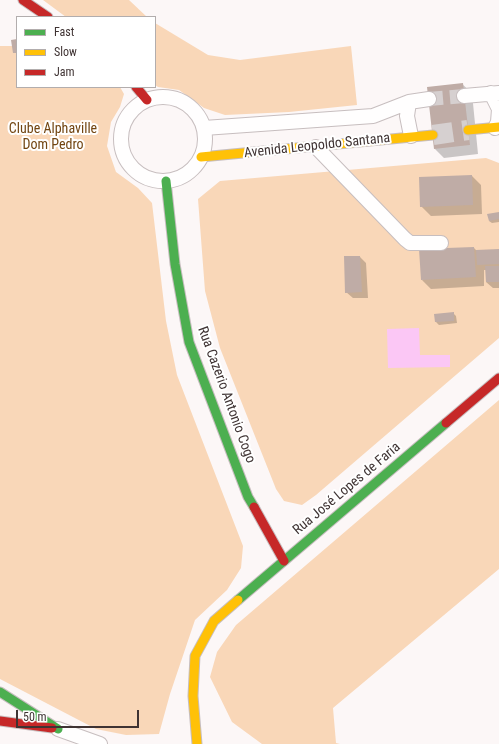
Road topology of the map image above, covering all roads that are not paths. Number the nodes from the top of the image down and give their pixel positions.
1 (23, 0) edge
2 (47, 16) edge
3 (137, 88) edge
4 (495, 93) edge
5 (464, 96) tunnel mouth
6 (429, 99) tunnel mouth
7 (147, 100) junction
8 (410, 102) junction
9 (497, 127) edge
10 (204, 128) junction
11 (468, 130) tunnel mouth
12 (433, 135) tunnel mouth
13 (411, 136) junction
14 (316, 147) junction
15 (201, 157) junction
16 (166, 181) junction
17 (440, 243) dead end
18 (499, 378) edge
19 (284, 561) junction
20 (0, 692) edge
21 (0, 721) edge
22 (58, 729) junction
23 (100, 744) edge
24 (196, 744) edge

1 - 2 street
3 - 7 street
4 - 5 street
4 - 9 street
6 - 8 street, Avenida Leopoldo Santana
7 - 10 street
7 - 16 street
8 - 10 street, Avenida Leopoldo Santana
8 - 13 street
9 - 11 street
10 - 15 street
12 - 13 street, Avenida Leopoldo Santana
13 - 14 street, Avenida Leopoldo Santana
14 - 15 street, Avenida Leopoldo Santana
14 - 17 street
15 - 16 street
16 - 19 street, Rua Cazerio Antonio Cogo
18 - 19 street, Rua José Lopes de Faria
19 - 24 street, Rua José Lopes de Faria
20 - 22 street
21 - 22 street
22 - 23 street

